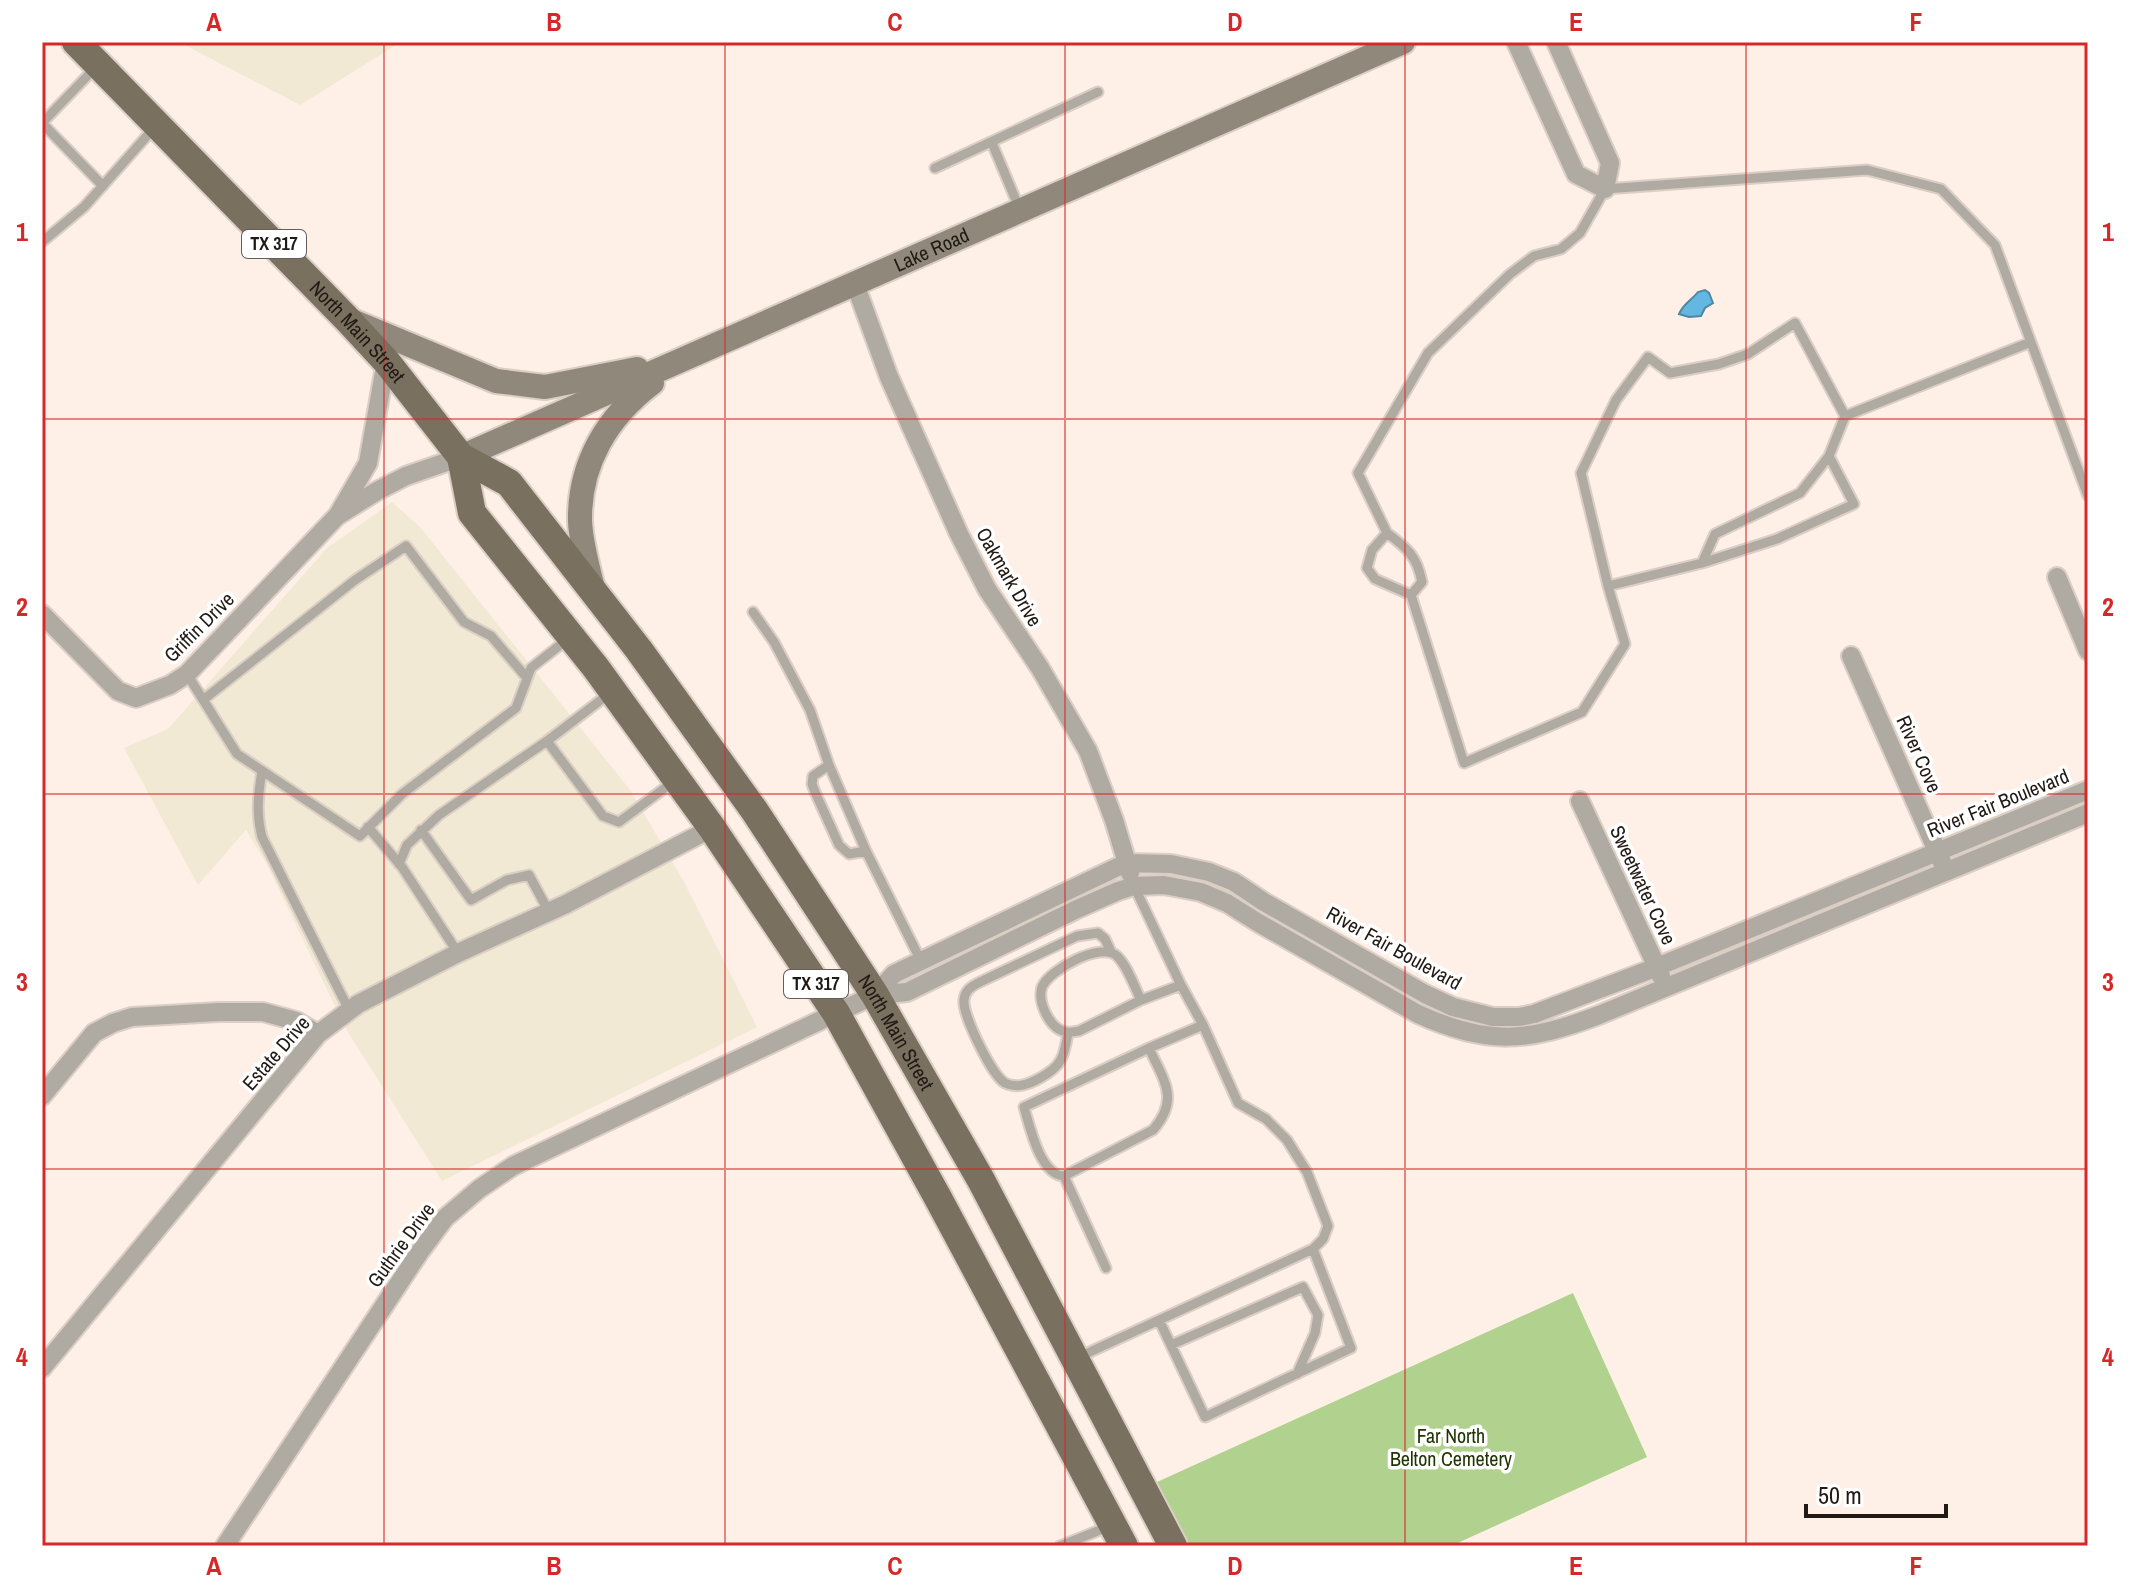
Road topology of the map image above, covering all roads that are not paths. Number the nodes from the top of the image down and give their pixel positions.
1 (76, 42) edge
2 (1403, 42) edge
3 (1516, 42) edge
4 (1556, 42) edge
5 (99, 65) junction
6 (1098, 92) dead end
7 (1589, 118) junction
8 (42, 123) edge
9 (157, 125) junction
10 (1557, 133) junction
11 (992, 143) junction
12 (935, 168) dead end
13 (103, 186) junction
14 (1605, 189) junction
15 (1021, 211) junction
16 (42, 242) edge
17 (855, 284) junction
18 (348, 320) junction
19 (2031, 342) junction
20 (683, 360) junction
21 (386, 361) junction
22 (1845, 416) junction
23 (1829, 456) junction
24 (461, 457) junction
25 (2088, 496) edge
26 (337, 516) junction
27 (1387, 533) junction
28 (1702, 563) junction
29 (2057, 577) dead end
30 (1608, 586) junction
31 (594, 592) junction
32 (1411, 595) junction
33 (753, 612) dead end
34 (42, 614) edge
35 (572, 636) junction
36 (2088, 651) edge
37 (1851, 656) dead end
38 (187, 674) junction
39 (527, 678) junction
40 (613, 691) junction
41 (203, 700) junction
42 (547, 741) junction
43 (829, 765) junction
44 (262, 771) junction
45 (677, 779) junction
46 (2088, 790) edge
47 (1580, 801) dead end
48 (2088, 813) edge
49 (368, 827) junction
50 (712, 828) junction
51 (421, 830) junction
52 (866, 851) junction
53 (1938, 852) junction
54 (1126, 863) junction
55 (399, 864) junction
56 (1945, 871) junction
57 (1134, 886) junction
58 (549, 912) junction
59 (1111, 952) junction
60 (458, 953) junction
61 (921, 961) junction
62 (1657, 967) junction
63 (1181, 985) junction
64 (1667, 987) junction
65 (875, 995) junction
66 (1141, 1000) junction
67 (349, 1010) junction
68 (836, 1013) junction
69 (1493, 1017) junction
70 (1203, 1025) junction
71 (1068, 1033) junction
72 (318, 1034) junction
73 (1488, 1036) junction
74 (1149, 1048) junction
75 (42, 1096) edge
76 (1064, 1176) junction
77 (1313, 1249) junction
78 (1106, 1268) dead end
79 (1159, 1320) junction
80 (1171, 1345) junction
81 (1075, 1358) junction
82 (42, 1368) edge
83 (1297, 1374) junction
84 (1119, 1535) edge
85 (234, 1542) edge
86 (1060, 1546) edge
87 (1173, 1546) edge

1 - 5 main road, North Main Street / TX 317
2 - 15 main road, Lake Road
3 - 10 street
4 - 7 street
5 - 8 lane
5 - 9 main road, North Main Street / TX 317
6 - 11 lane
7 - 10 street
7 - 14 street
8 - 13 lane
9 - 13 lane
9 - 18 main road, North Main Street / TX 317
10 - 14 street
11 - 12 lane
11 - 15 lane
13 - 16 lane
14 - 19 lane
14 - 27 lane
15 - 17 main road, Lake Road
17 - 20 main road, Lake Road
17 - 54 street, Oakmark Drive
18 - 20 main road
18 - 21 main road, North Main Street / TX 317
19 - 22 lane
19 - 25 lane
20 - 24 main road, Lake Road
20 - 31 main road
21 - 24 main road, North Main Street / TX 317
21 - 26 street, Griffin Drive
22 - 23 lane
22 - 30 lane
23 - 28 lane
23 - 28 lane
24 - 26 street, Griffin Drive
24 - 31 main road, North Main Street / TX 317
24 - 35 main road, North Main Street / TX 317
26 - 38 street, Griffin Drive
27 - 32 lane
27 - 32 lane
28 - 30 lane
29 - 36 street
30 - 32 lane
31 - 65 main road, North Main Street / TX 317
33 - 43 lane
34 - 38 street, Griffin Drive
35 - 39 lane
35 - 40 main road, North Main Street / TX 317
37 - 53 street, River Cove
38 - 41 lane
39 - 41 lane
39 - 49 lane
40 - 42 lane
40 - 45 main road, North Main Street / TX 317
41 - 44 lane
42 - 45 lane
42 - 51 lane
43 - 52 lane
43 - 52 lane
44 - 49 lane
44 - 67 lane
45 - 50 main road, North Main Street / TX 317
46 - 53 street, River Fair Boulevard
47 - 62 street, Sweetwater Cove
48 - 56 street, River Fair Boulevard
49 - 55 lane
50 - 58 street, Estate Drive
50 - 68 main road, North Main Street / TX 317
51 - 55 lane
51 - 58 lane
52 - 61 lane
53 - 56 street, River Cove
53 - 62 street, River Fair Boulevard
54 - 57 street, Oakmark Drive
54 - 61 street, River Fair Boulevard
54 - 69 street, River Fair Boulevard
55 - 60 lane
56 - 64 street, River Fair Boulevard
57 - 63 lane
57 - 65 street, River Fair Boulevard
57 - 73 street, River Fair Boulevard
58 - 60 street, Estate Drive
59 - 66 lane
59 - 71 lane
59 - 71 lane
60 - 67 street, Estate Drive
61 - 65 street, River Fair Boulevard
62 - 64 street, Sweetwater Cove
62 - 69 street, River Fair Boulevard
63 - 66 lane
63 - 70 lane
64 - 73 street, River Fair Boulevard
65 - 68 street, River Fair Boulevard
65 - 81 main road, North Main Street / TX 317
66 - 71 lane
67 - 72 street, Estate Drive
68 - 84 main road, North Main Street / TX 317
68 - 85 street, Guthrie Drive
69 - 73 street
70 - 74 lane
70 - 77 lane
72 - 75 street
72 - 82 street, Estate Drive
74 - 76 lane
74 - 76 lane
76 - 78 lane
77 - 79 lane
77 - 83 lane
79 - 80 lane
79 - 81 lane
80 - 83 lane
80 - 83 lane
81 - 87 main road, North Main Street / TX 317
84 - 86 lane

